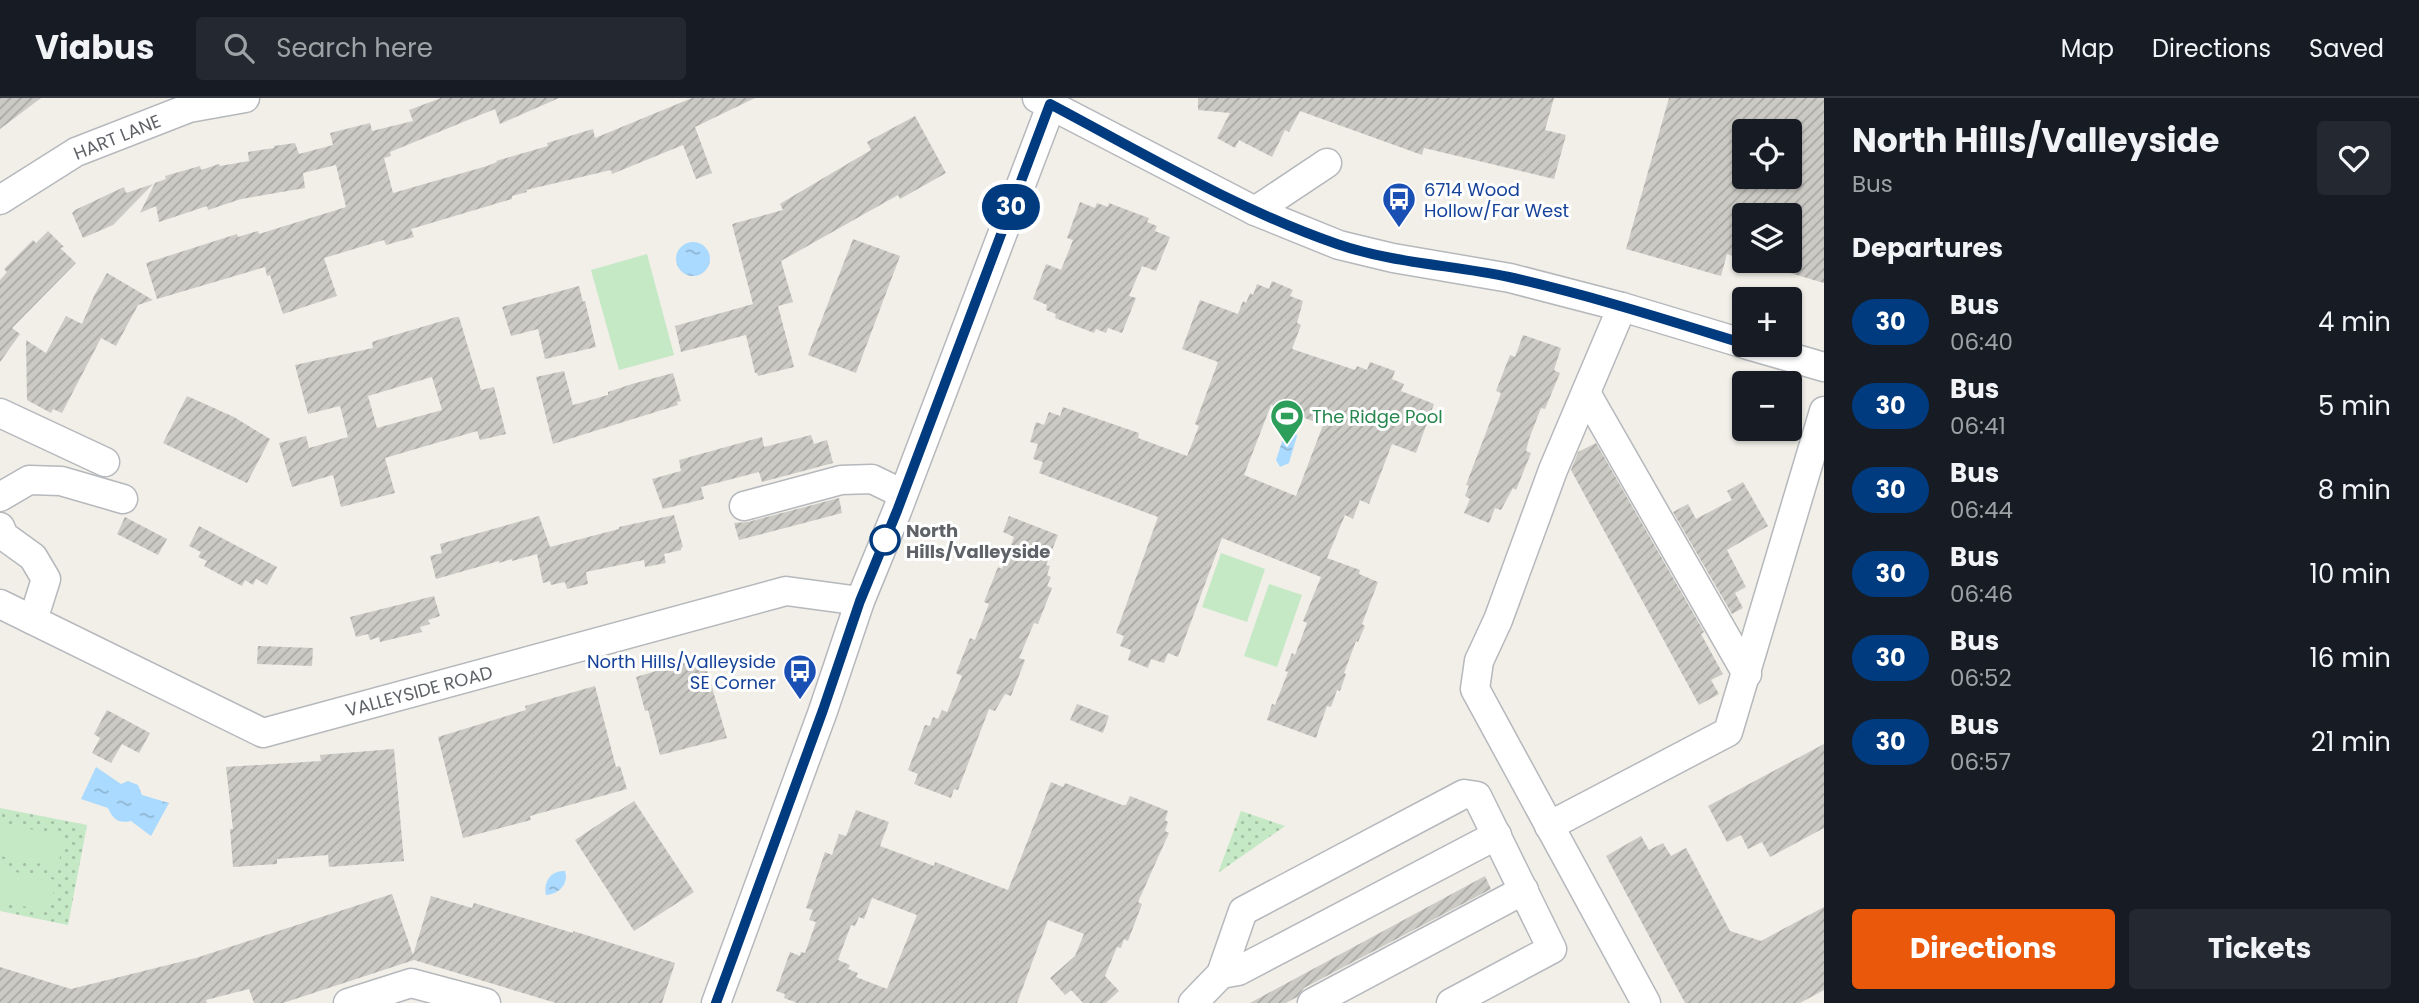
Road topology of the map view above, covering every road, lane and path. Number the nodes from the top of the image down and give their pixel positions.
1 (245, 98) edge
2 (1047, 100) edge
3 (1327, 163) dead end
4 (0, 200) edge
5 (1255, 211) junction
6 (1622, 307) junction
7 (1732, 340) edge
8 (1788, 357) edge
9 (1824, 368) edge
10 (1586, 393) junction
11 (1824, 411) edge
12 (0, 413) edge
13 (104, 462) dead end
14 (903, 494) junction
15 (0, 497) edge
16 (123, 499) dead end
17 (744, 506) dead end
18 (0, 527) edge
19 (860, 601) junction
20 (0, 604) edge
21 (33, 620) junction
22 (1747, 674) junction
23 (1549, 826) junction
24 (1497, 835) junction
25 (1524, 890) junction
26 (1221, 974) junction
27 (1469, 999) edge
28 (348, 1003) edge
29 (486, 1003) edge
30 (716, 1003) edge
31 (1193, 1003) edge
32 (1311, 1003) edge
33 (1646, 1003) edge

1 - 4 street, HART LANE
2 - 5 street
2 - 14 street
3 - 5 street
5 - 6 street
6 - 7 street
6 - 10 street
8 - 9 street
10 - 22 street
10 - 23 street
11 - 22 street
12 - 13 street
14 - 17 street
14 - 19 street
15 - 16 street
18 - 21 street
19 - 21 street, VALLEYSIDE ROAD
19 - 30 street
20 - 21 street, VALLEYSIDE ROAD
22 - 23 street
23 - 33 street
24 - 25 street
24 - 26 street
24 - 26 street
25 - 27 street
25 - 32 street
26 - 31 street
28 - 29 street

